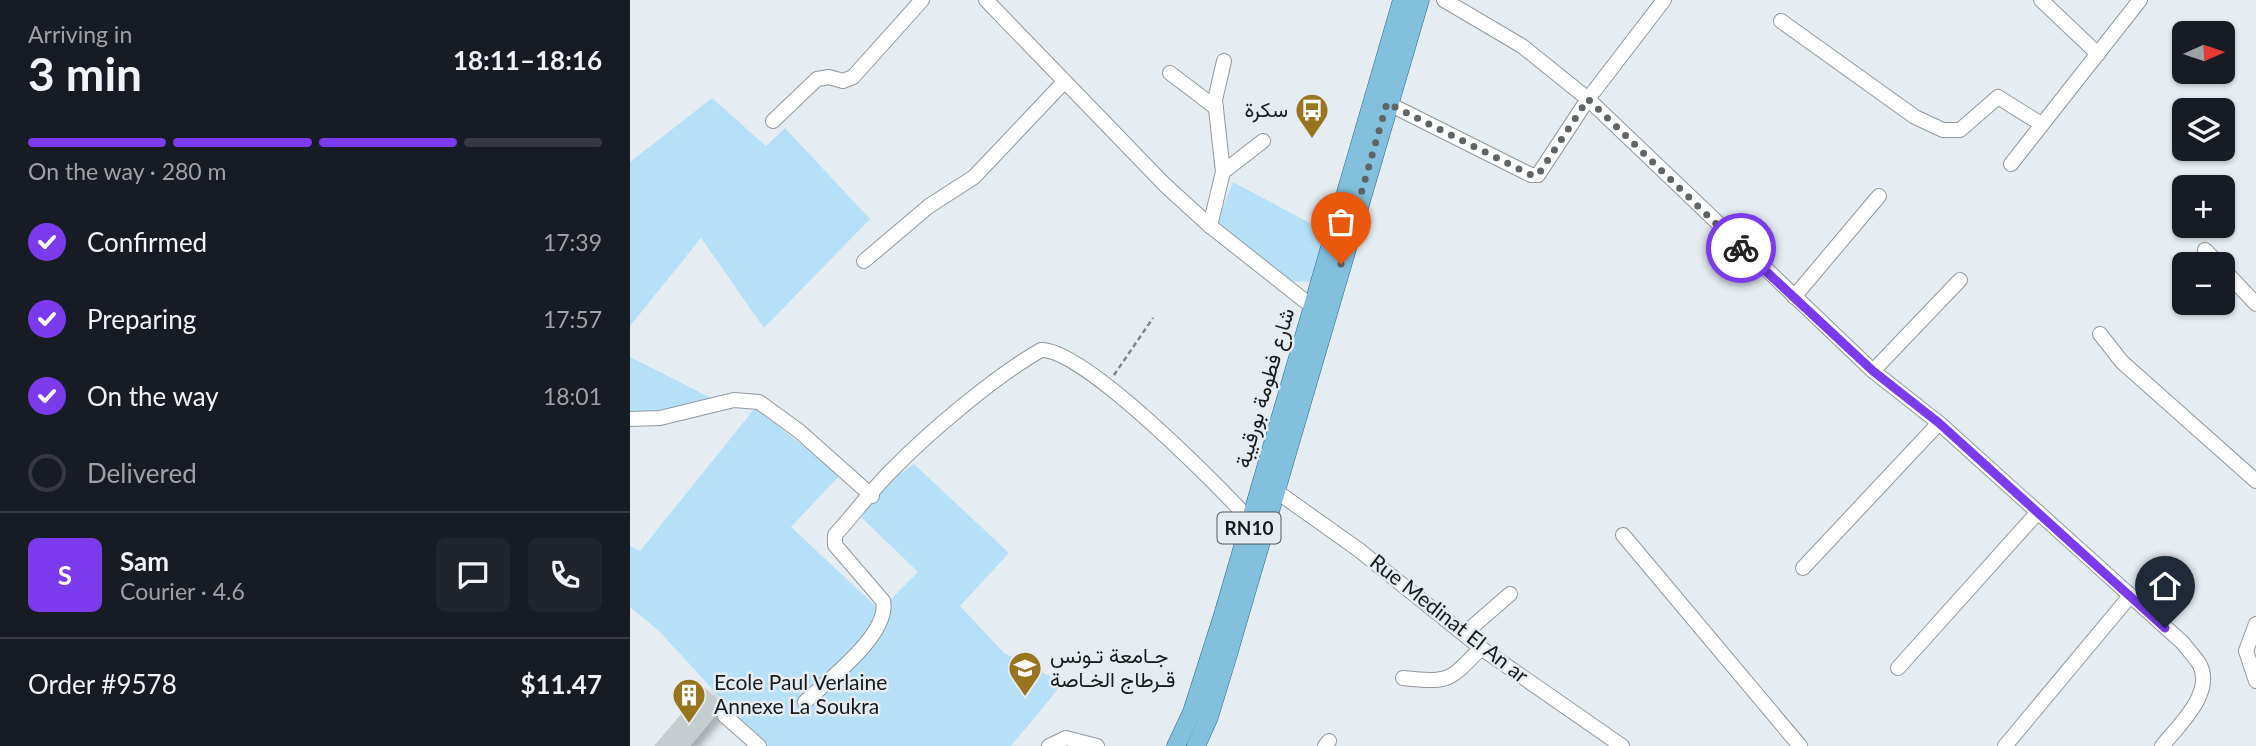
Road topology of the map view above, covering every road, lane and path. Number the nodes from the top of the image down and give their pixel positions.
1 (922, 0) edge
2 (986, 0) edge
3 (1402, 0) edge
4 (1420, 0) edge
5 (1444, 0) edge
6 (1664, 0) edge
7 (2041, 0) edge
8 (2140, 0) edge
9 (1781, 21) dead end
10 (2098, 54) junction
11 (1224, 61) dead end
12 (1170, 73) dead end
13 (1064, 82) junction
14 (1588, 99) junction
15 (1387, 103) junction
16 (1216, 108) junction
17 (773, 121) dead end
18 (2041, 124) junction
19 (1263, 141) dead end
20 (2011, 164) dead end
21 (1223, 172) junction
22 (1879, 196) dead end
23 (1210, 226) junction
24 (864, 261) dead end
25 (1960, 280) dead end
26 (2235, 282) edge
27 (1794, 297) junction
28 (2256, 304) edge
29 (1319, 312) junction
30 (1153, 318) dead end
31 (2100, 334) dead end
32 (1873, 371) junction
33 (1106, 386) junction
34 (630, 419) edge
35 (1939, 423) junction
36 (2256, 481) edge
37 (1276, 491) junction
38 (872, 496) junction
39 (2038, 512) junction
40 (1251, 521) junction
41 (1623, 535) dead end
42 (1802, 568) dead end
43 (1510, 594) dead end
44 (2130, 596) junction
45 (2256, 624) edge
46 (1464, 634) junction
47 (1481, 648) junction
48 (1898, 667) dead end
49 (1403, 678) dead end
50 (2256, 681) edge
51 (805, 702) dead end
52 (725, 716) dead end
53 (759, 746) edge
54 (1049, 746) edge
55 (1097, 746) edge
56 (1176, 746) edge
57 (1196, 746) edge
58 (1622, 746) edge
59 (1800, 746) edge
60 (2005, 746) edge
61 (2162, 746) edge

1 - 17 street
2 - 13 street
3 - 29 main road, شارع فطومة بورقيبة / RN10
4 - 15 main road, شارع فطومة بورقيبة / RN10
5 - 14 street
6 - 14 street
7 - 10 street
8 - 10 street
9 - 18 street
10 - 18 street
11 - 16 street
12 - 16 street
13 - 23 street
13 - 24 street
14 - 15 street
14 - 27 street
15 - 29 main road, شارع فطومة بورقيبة / RN10
16 - 21 street
18 - 20 street
19 - 21 street
21 - 23 street
22 - 27 street
23 - 29 street
25 - 32 street
26 - 28 street
27 - 32 street
29 - 37 main road, شارع فطومة بورقيبة / RN10
29 - 40 main road, شارع فطومة بورقيبة / RN10
30 - 33 path
31 - 36 street
32 - 35 street
33 - 38 street
33 - 40 street
34 - 38 street
35 - 39 street
35 - 42 street
37 - 46 street, Rue Medinat El An ar
37 - 57 main road, شارع فطومة بورقيبة / RN10
38 - 51 street
39 - 44 street
39 - 48 street
40 - 56 main road, شارع فطومة بورقيبة / RN10
41 - 59 street
43 - 46 street
44 - 60 street
44 - 61 street
45 - 50 street
46 - 47 street, Rue Medinat El An ar
47 - 49 street
47 - 58 street, Rue Medinat El An ar
52 - 53 street
54 - 55 street

